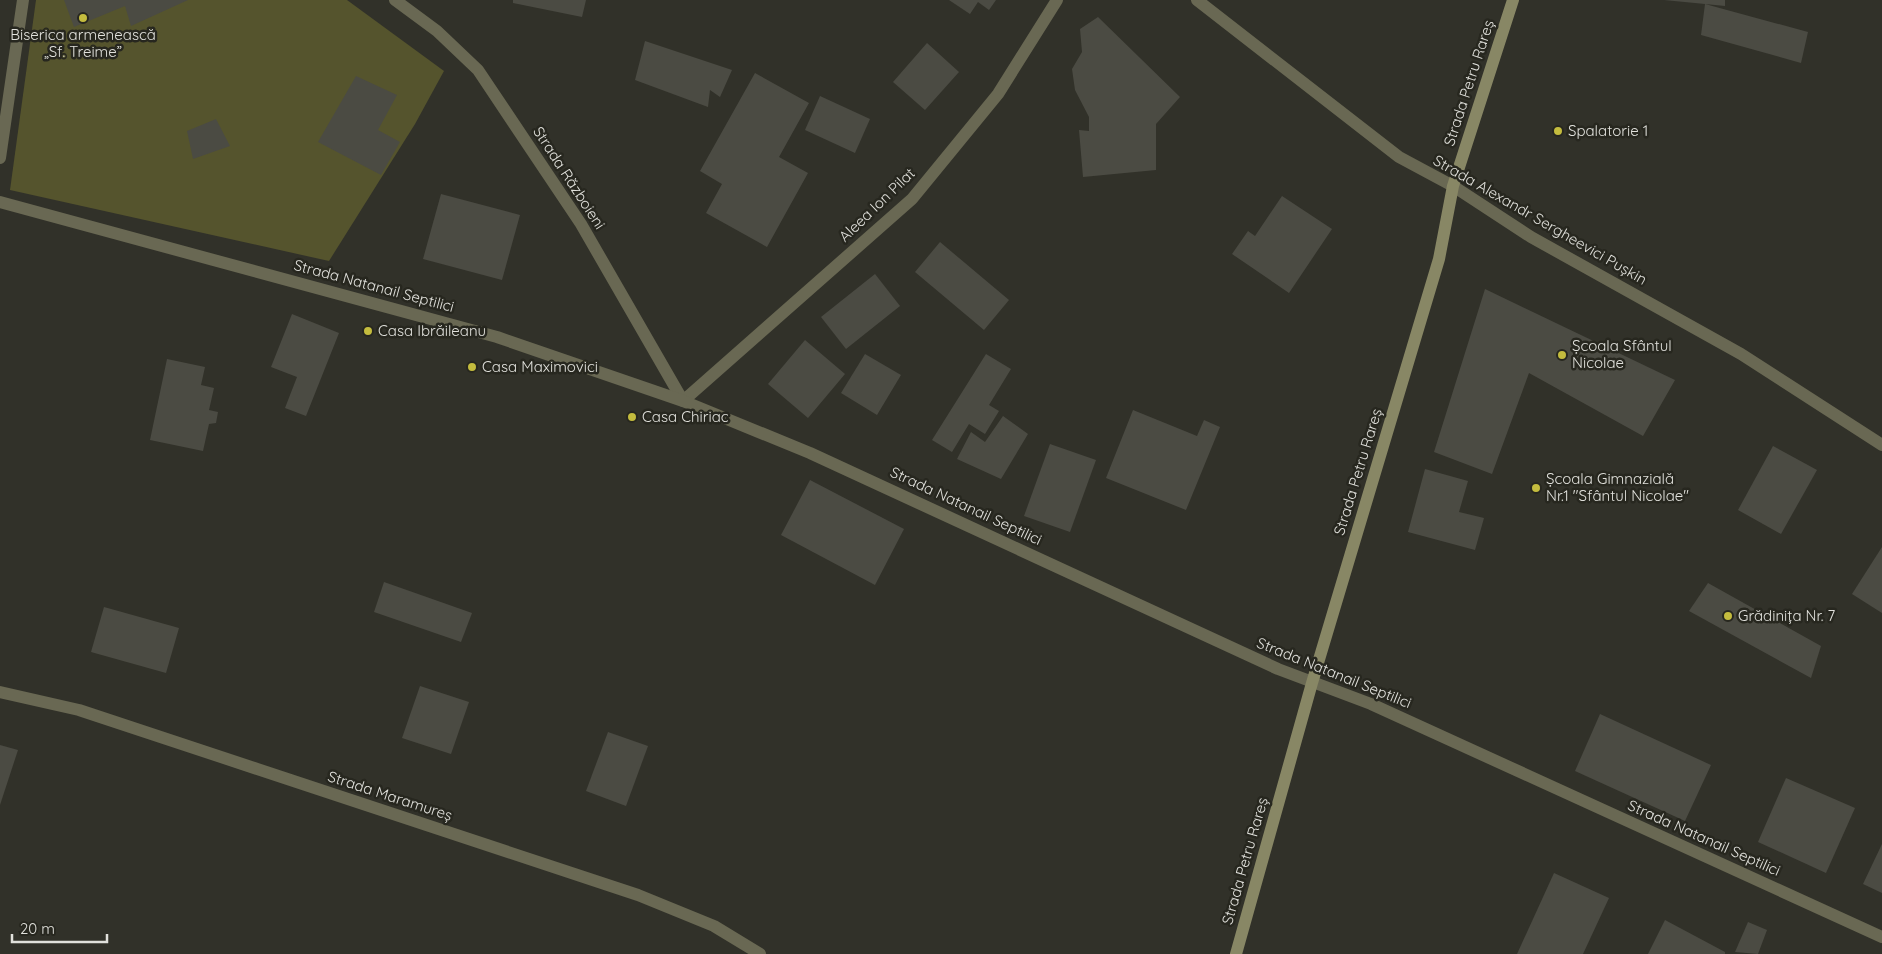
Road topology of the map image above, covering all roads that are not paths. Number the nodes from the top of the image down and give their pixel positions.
1 (23, 0) edge
2 (395, 0) edge
3 (1057, 0) edge
4 (1196, 0) edge
5 (1513, 0) edge
6 (0, 158) edge
7 (1453, 186) junction
8 (0, 202) edge
9 (683, 400) junction
10 (1882, 445) edge
11 (1312, 683) junction
12 (0, 692) edge
13 (1882, 937) edge
14 (760, 954) edge
15 (1236, 954) edge

1 - 6 street
2 - 9 street, Strada Războieni
3 - 9 street, Aleea Ion Pilat
4 - 7 street, Strada Alexandr Sergheevici Pușkin
5 - 7 main road, Strada Petru Rareș
7 - 10 street, Strada Alexandr Sergheevici Pușkin
7 - 11 main road, Strada Petru Rareș
8 - 9 street, Strada Natanail Septilici
9 - 11 street, Strada Natanail Septilici
11 - 13 street, Strada Natanail Septilici
11 - 15 main road, Strada Petru Rareș
12 - 14 street, Strada Maramureș

